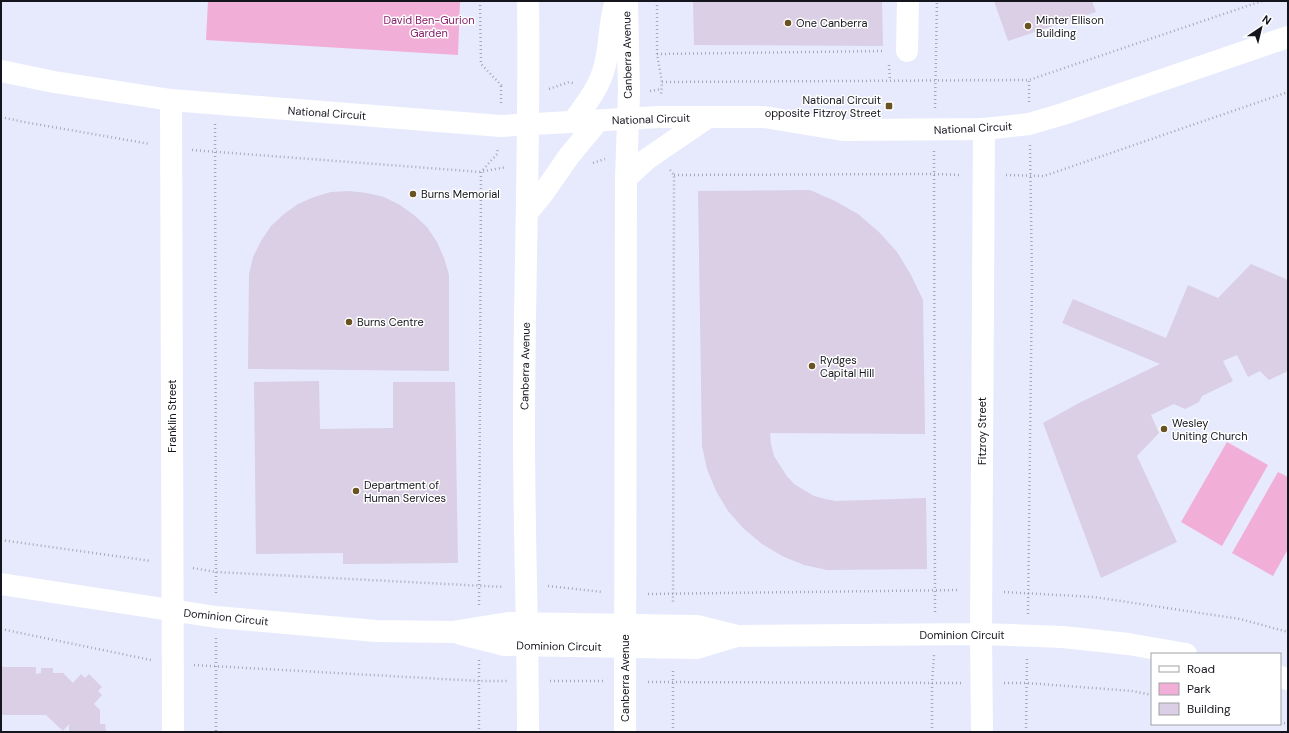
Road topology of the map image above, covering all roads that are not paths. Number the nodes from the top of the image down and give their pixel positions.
1 (528, 1) edge
2 (616, 1) edge
3 (627, 1) edge
4 (908, 1) edge
5 (1288, 37) edge
6 (907, 51) road end
7 (1, 71) edge
8 (171, 100) junction
9 (707, 118) junction
10 (628, 119) junction
11 (598, 121) junction
12 (573, 122) junction
13 (528, 125) junction
14 (984, 129) junction
15 (626, 178) junction
16 (527, 213) junction
17 (1, 584) edge
18 (173, 612) junction
19 (527, 623) junction
20 (625, 624) junction
21 (452, 632) junction
22 (981, 634) junction
23 (737, 636) junction
24 (528, 645) junction
25 (625, 647) junction
26 (1180, 653) edge
27 (173, 732) edge
28 (528, 732) edge
29 (625, 732) edge
30 (982, 732) edge

1 - 13 main road, Canberra Avenue
2 - 12 main road
3 - 10 main road, Canberra Avenue
4 - 6 main road
5 - 14 main road, National Circuit
7 - 8 main road, National Circuit
8 - 13 main road, National Circuit
8 - 18 main road, Franklin Street
9 - 10 main road, National Circuit
9 - 14 main road, National Circuit
9 - 15 main road
10 - 11 main road, National Circuit
10 - 15 main road, Canberra Avenue
11 - 12 main road, National Circuit
11 - 16 main road
12 - 13 main road, National Circuit
13 - 16 main road, Canberra Avenue
14 - 22 main road, Fitzroy Street
15 - 20 main road, Canberra Avenue
16 - 19 main road, Canberra Avenue
17 - 18 main road, Dominion Circuit
18 - 21 main road, Dominion Circuit
18 - 27 main road, Franklin Street
19 - 20 main road, Dominion Circuit
19 - 21 main road, Dominion Circuit
19 - 24 main road, Canberra Avenue
20 - 23 main road, Dominion Circuit
20 - 25 main road, Canberra Avenue
21 - 24 main road, Dominion Circuit
22 - 23 main road, Dominion Circuit
22 - 26 main road, Dominion Circuit
22 - 30 main road, Fitzroy Street
23 - 25 main road, Dominion Circuit
24 - 25 main road, Dominion Circuit
24 - 28 main road, Canberra Avenue
25 - 29 main road, Canberra Avenue

